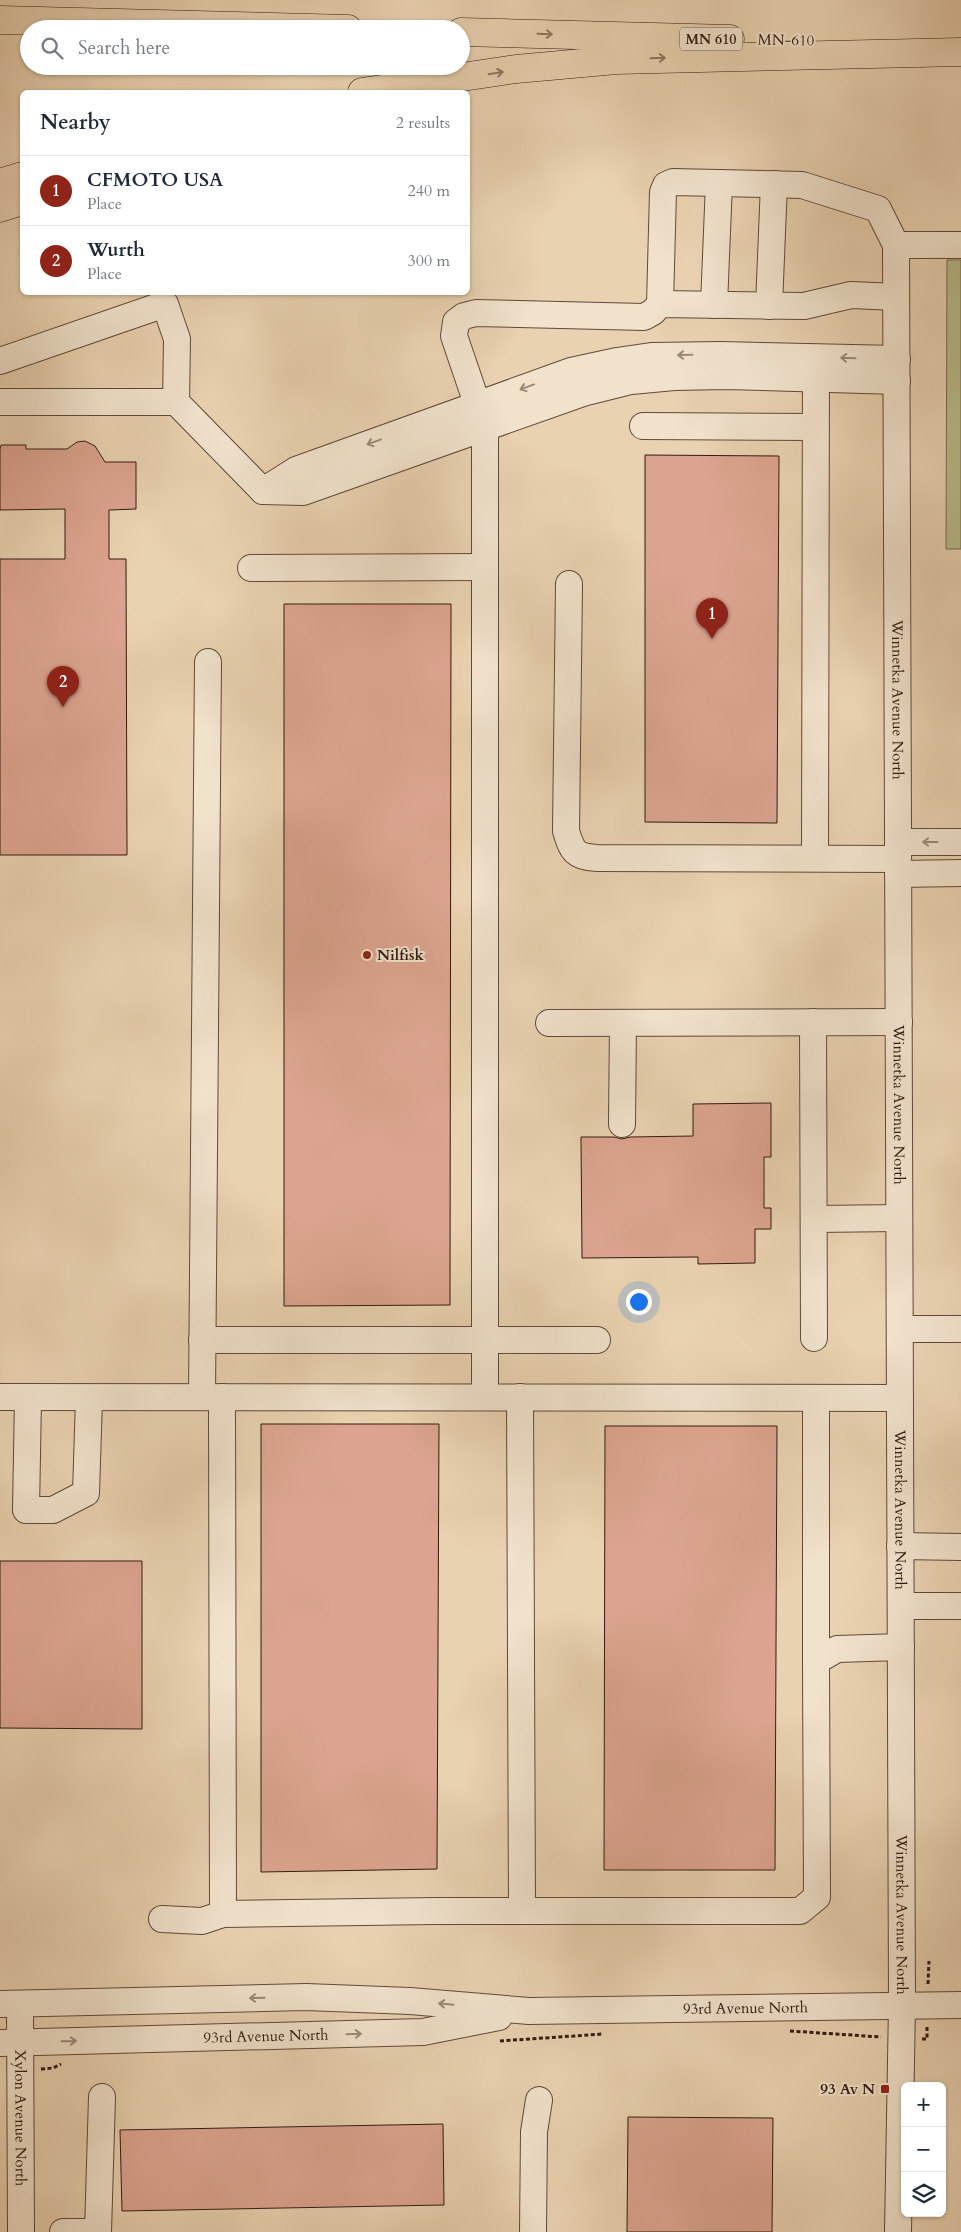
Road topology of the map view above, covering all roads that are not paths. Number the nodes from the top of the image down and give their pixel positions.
1 (0, 20) edge
2 (20, 21) edge
3 (470, 32) edge
4 (961, 45) edge
5 (961, 52) edge
6 (468, 77) junction
7 (376, 90) edge
8 (413, 90) edge
9 (20, 177) edge
10 (0, 183) edge
11 (719, 183) junction
12 (774, 184) junction
13 (20, 202) edge
14 (0, 208) edge
15 (896, 245) junction
16 (961, 245) edge
17 (896, 297) junction
18 (660, 304) junction
19 (714, 305) junction
20 (769, 306) junction
21 (0, 361) edge
22 (816, 368) junction
23 (897, 370) junction
24 (0, 402) edge
25 (176, 402) junction
26 (481, 416) junction
27 (643, 426) dead end
28 (816, 428) junction
29 (485, 567) junction
30 (251, 568) dead end
31 (569, 584) dead end
32 (208, 662) dead end
33 (961, 842) edge
34 (815, 858) junction
35 (898, 859) junction
36 (961, 873) edge
37 (813, 1022) junction
38 (899, 1022) junction
39 (549, 1023) dead end
40 (623, 1023) junction
41 (622, 1124) dead end
42 (899, 1218) junction
43 (814, 1219) junction
44 (900, 1329) junction
45 (961, 1329) edge
46 (814, 1338) dead end
47 (202, 1340) junction
48 (484, 1340) junction
49 (597, 1340) dead end
50 (212, 1397) junction
51 (484, 1397) junction
52 (520, 1397) junction
53 (0, 1398) edge
54 (28, 1398) junction
55 (89, 1398) junction
56 (816, 1398) junction
57 (900, 1398) junction
58 (900, 1546) junction
59 (961, 1547) edge
60 (900, 1606) junction
61 (961, 1606) edge
62 (901, 1647) junction
63 (816, 1661) junction
64 (522, 1911) junction
65 (223, 1914) junction
66 (162, 1920) dead end
67 (10, 2004) edge
68 (902, 2004) junction
69 (961, 2005) edge
70 (529, 2011) junction
71 (10, 2043) edge
72 (102, 2097) dead end
73 (539, 2100) dead end
74 (10, 2174) edge
75 (21, 2232) edge
76 (63, 2232) edge
77 (532, 2232) edge
78 (898, 2232) edge

1 - 2 highway
3 -> 4 highway, MN-610 / MN 610
6 -> 5 highway
6 - 7 highway
6 - 8 highway
9 - 10 highway
11 - 12 street
11 - 18 street
11 - 19 street
12 - 15 street, Winnetka Avenue North
12 - 20 street
13 - 14 highway
15 - 16 street
15 - 17 street, Winnetka Avenue North
17 - 20 street
17 - 23 street, Winnetka Avenue North
18 - 19 street
18 - 26 street
19 - 20 street
21 - 25 street
22 - 23 street
22 - 26 street
22 - 28 street
23 - 35 street, Winnetka Avenue North
24 - 25 street
25 - 26 street
26 - 29 street
27 - 28 street
28 - 34 street
29 - 30 street
29 - 48 street
31 - 34 street
32 - 47 street
33 -> 35 street
34 - 35 street
35 - 36 street
35 - 38 street, Winnetka Avenue North
37 - 38 street
37 - 40 street
37 - 43 street
38 - 42 street, Winnetka Avenue North
39 - 40 street
40 - 41 street
42 - 43 street
42 - 44 street, Winnetka Avenue North
43 - 46 street
44 - 45 street
44 - 57 street, Winnetka Avenue North
47 - 48 street
47 - 50 street
48 - 49 street
48 - 51 street
50 - 51 street
50 - 55 street
50 - 65 street
51 - 52 street
52 - 56 street
52 - 64 street
53 - 54 street
54 - 55 street
54 - 55 street
56 - 57 street
56 - 63 street
57 - 58 street, Winnetka Avenue North
58 - 59 street
58 - 60 street, Winnetka Avenue North
60 - 61 street
60 - 62 street, Winnetka Avenue North
62 - 63 street
62 - 68 street, Winnetka Avenue North
63 - 64 street
64 - 65 street
65 - 66 street
70 -> 67 street, 93rd Avenue North
67 - 71 street, Xylon Avenue North
68 - 69 street, 93rd Avenue North
68 - 70 street, 93rd Avenue North
68 - 78 street, Winnetka Avenue North
71 -> 70 street, 93rd Avenue North
71 - 74 street, Xylon Avenue North
72 - 76 street
73 - 77 street
74 - 75 street, Xylon Avenue North

